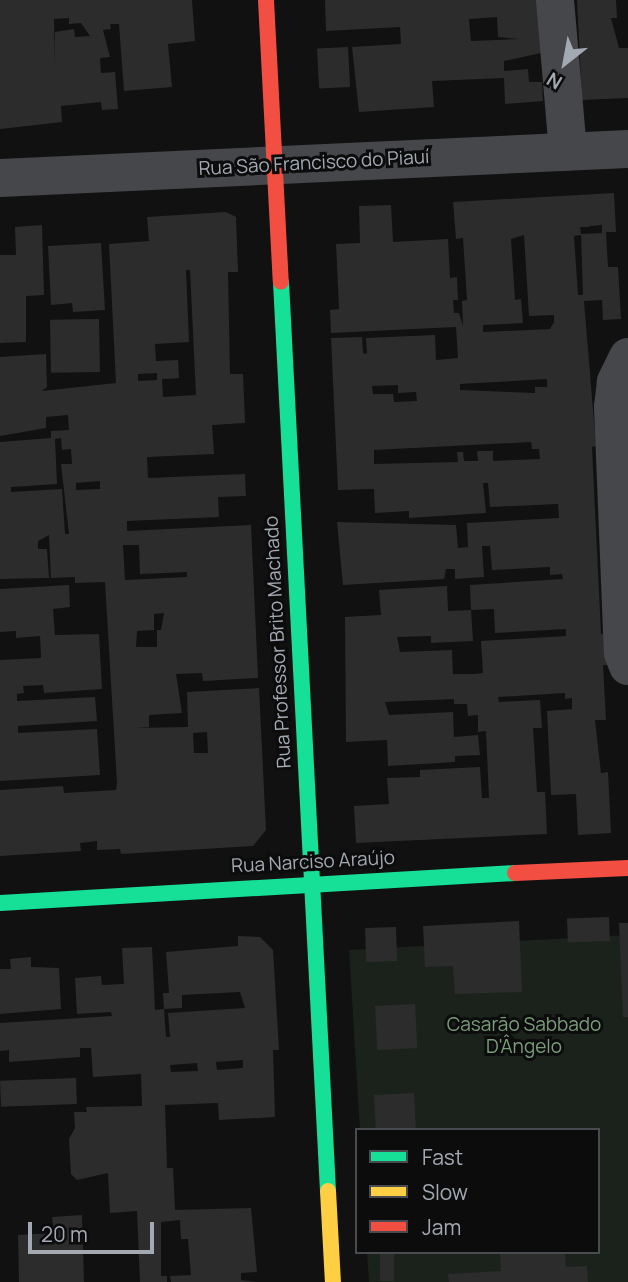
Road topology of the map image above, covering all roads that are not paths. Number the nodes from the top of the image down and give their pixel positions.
1 (266, 0) edge
2 (555, 0) edge
3 (628, 149) edge
4 (568, 151) junction
5 (275, 165) junction
6 (0, 178) edge
7 (628, 357) edge
8 (628, 666) edge
9 (628, 867) edge
10 (311, 882) junction
11 (0, 904) edge
12 (333, 1282) edge

1 - 5 street, Rua Professor Brito Machado
2 - 4 street
3 - 4 street, Rua São Francisco do Piauí
4 - 5 street, Rua São Francisco do Piauí
5 - 6 street, Rua São Francisco do Piauí
5 - 10 street, Rua Professor Brito Machado
7 - 8 street
9 - 10 street, Rua Narciso Araújo
10 - 11 street, Rua Narciso Araújo
10 - 12 street, Rua Professor Brito Machado

